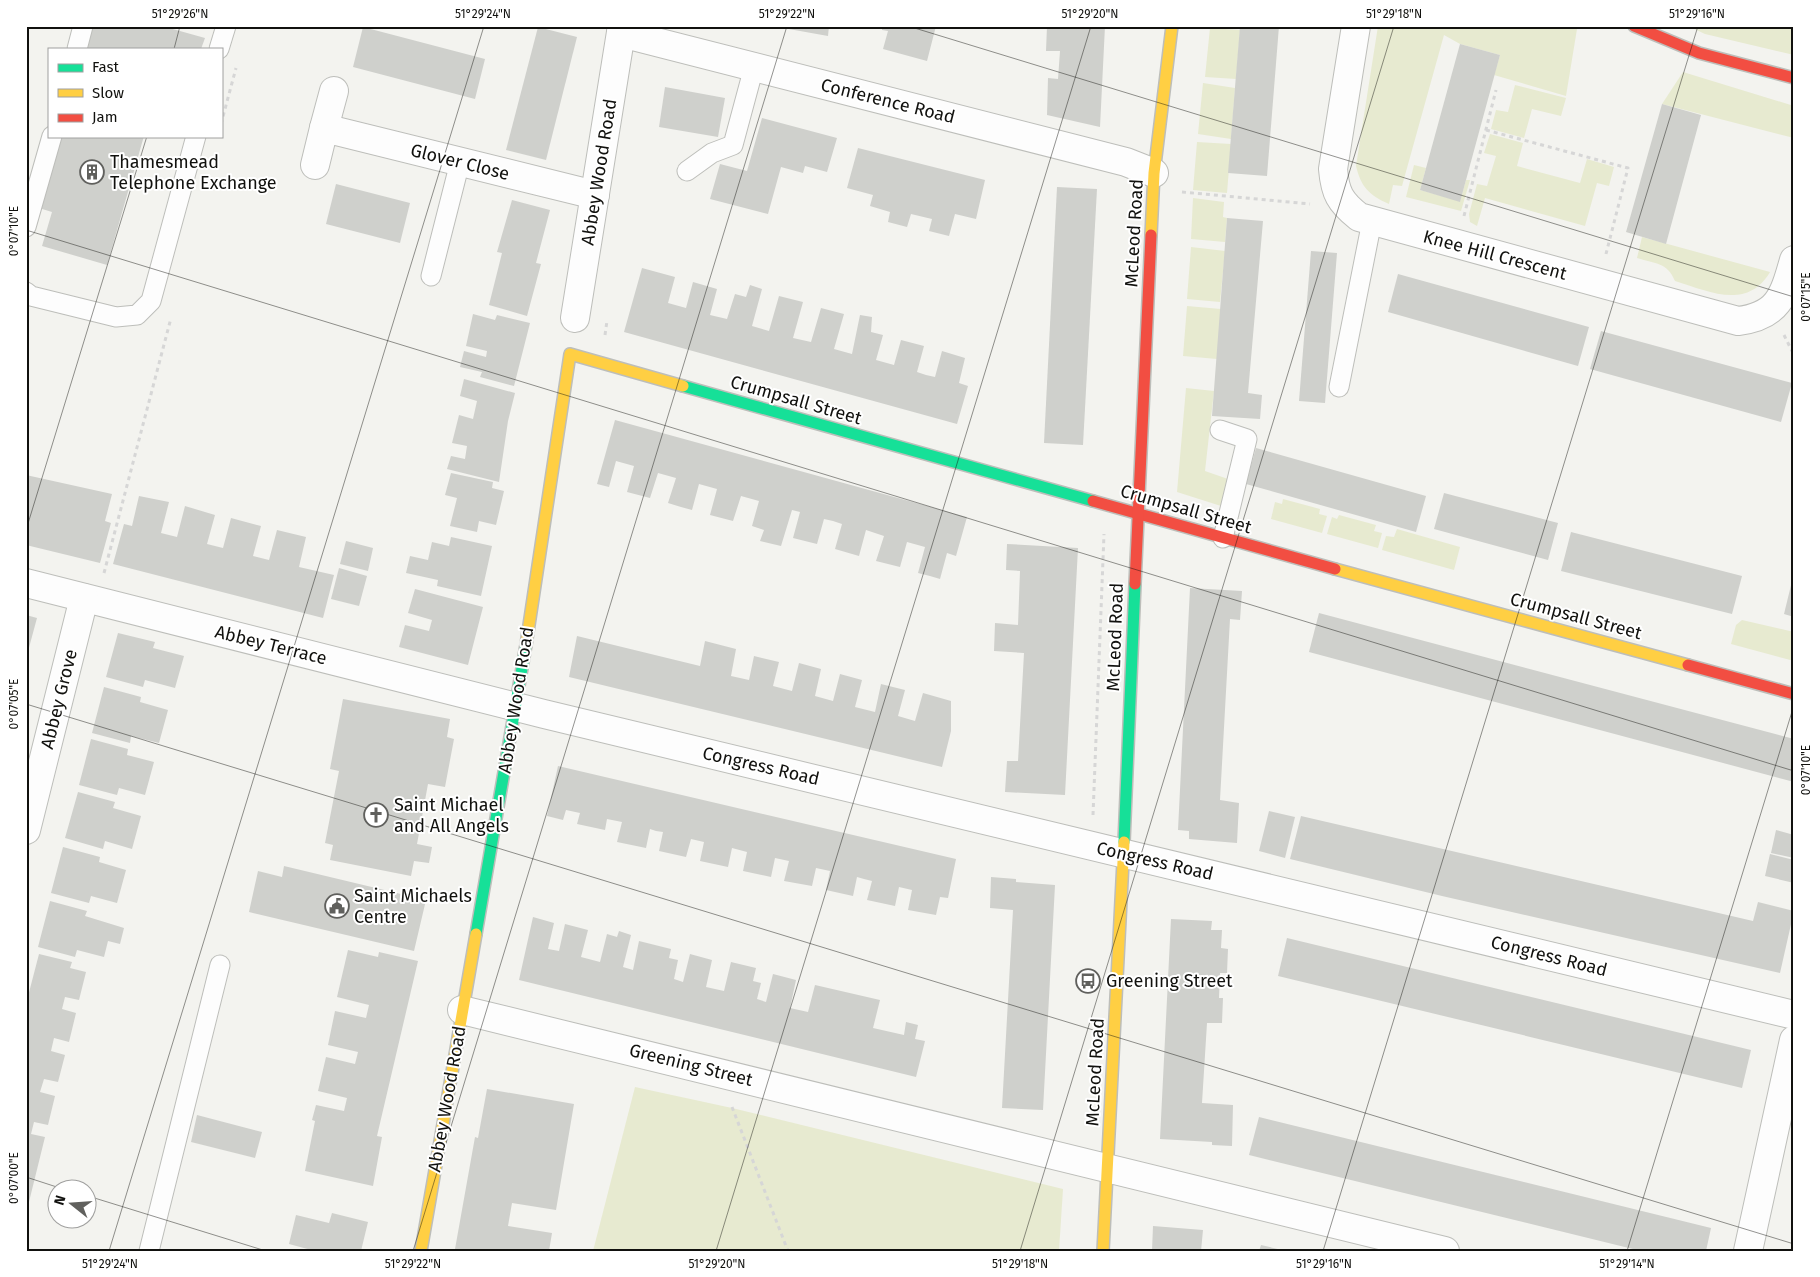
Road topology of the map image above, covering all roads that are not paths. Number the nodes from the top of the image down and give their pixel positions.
1 (83, 26) edge
2 (226, 26) edge
3 (1172, 26) edge
4 (1356, 26) edge
5 (1634, 26) edge
6 (622, 30) edge
7 (77, 48) edge
8 (220, 48) edge
9 (754, 67) junction
10 (1794, 78) edge
11 (334, 91) dead end
12 (324, 128) junction
13 (51, 138) edge
14 (195, 138) edge
15 (460, 162) junction
16 (315, 165) dead end
17 (687, 171) dead end
18 (1154, 182) junction
19 (595, 195) junction
20 (1372, 221) junction
21 (26, 227) edge
22 (1794, 260) edge
23 (431, 276) dead end
24 (26, 292) edge
25 (575, 318) dead end
26 (570, 354) joint
27 (1339, 386) dead end
28 (1220, 430) dead end
29 (1138, 513) junction
30 (1223, 538) junction
31 (26, 583) edge
32 (84, 598) junction
33 (1794, 694) edge
34 (516, 708) junction
35 (26, 830) edge
36 (1124, 853) junction
37 (220, 965) dead end
38 (462, 1010) junction
39 (1794, 1015) edge
40 (1794, 1040) edge
41 (1107, 1168) junction
42 (149, 1251) edge
43 (421, 1251) edge
44 (1103, 1251) edge
45 (1445, 1251) edge
46 (1748, 1251) edge

1 - 7 lane
2 - 8 lane
3 - 18 street, McLeod Road
4 - 20 street, Knee Hill Crescent
5 - 10 street
6 - 9 street, Conference Road
6 - 19 street, Abbey Wood Road
9 - 17 lane
9 - 18 street, Conference Road
11 - 12 street
12 - 15 street, Glover Close
12 - 16 street
13 - 21 lane
14 - 24 lane
15 - 19 street, Glover Close
15 - 23 lane
18 - 29 street, McLeod Road
19 - 25 street, Abbey Wood Road
20 - 22 street, Knee Hill Crescent
20 - 27 lane
26 - 29 street, Crumpsall Street
26 - 34 street, Abbey Wood Road
28 - 30 lane
29 - 30 street, Crumpsall Street
29 - 36 street, McLeod Road
30 - 33 street, Crumpsall Street
31 - 32 street, Abbey Terrace
32 - 34 street, Abbey Terrace
32 - 35 street, Abbey Grove
34 - 36 street, Congress Road
34 - 38 street, Abbey Wood Road
36 - 39 street, Congress Road
36 - 41 street, McLeod Road
37 - 42 lane
38 - 41 street, Greening Street
38 - 43 street, Abbey Wood Road
40 - 46 street
41 - 44 street, McLeod Road
41 - 45 street, Greening Street

